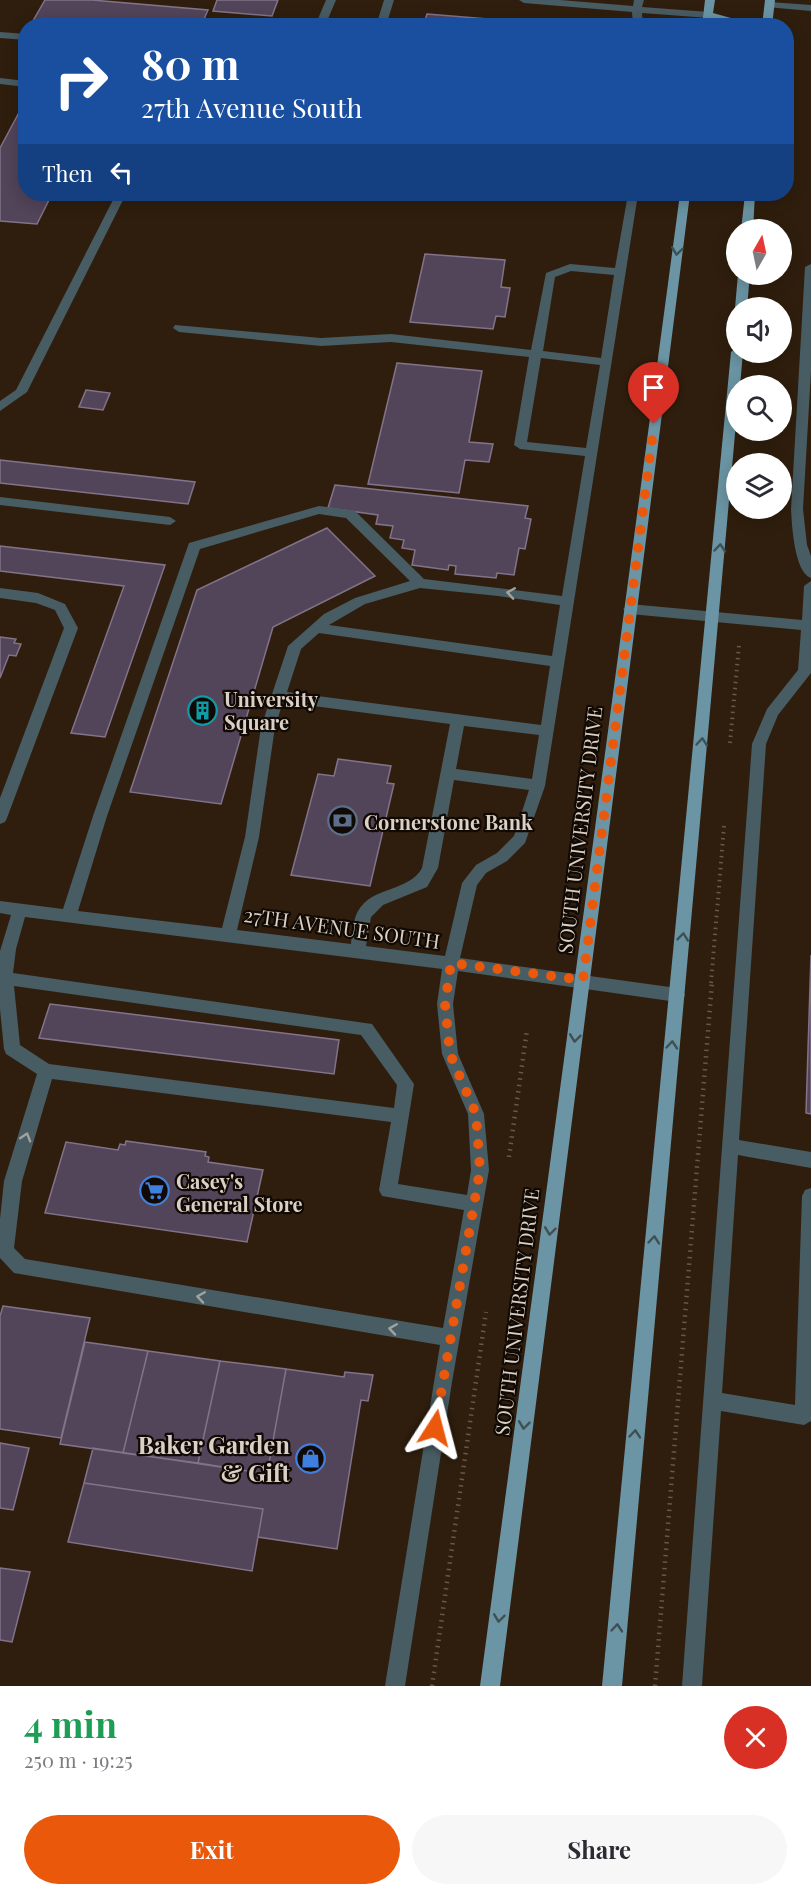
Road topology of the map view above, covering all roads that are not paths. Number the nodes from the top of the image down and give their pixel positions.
1 (331, 0) edge
2 (389, 0) edge
3 (524, 0) edge
4 (710, 0) edge
5 (758, 0) edge
6 (770, 2) edge
7 (638, 4) edge
8 (811, 8) edge
9 (323, 18) edge
10 (383, 18) edge
11 (699, 18) edge
12 (708, 18) edge
13 (768, 18) edge
14 (0, 35) edge
15 (18, 36) edge
16 (0, 81) edge
17 (18, 83) edge
18 (117, 201) edge
19 (632, 201) edge
20 (684, 201) edge
21 (749, 201) edge
22 (748, 219) edge
23 (811, 267) edge
24 (621, 272) junction
25 (179, 328) dead end
26 (536, 354) junction
27 (606, 362) junction
28 (736, 363) edge
29 (808, 365) edge
30 (0, 407) edge
31 (592, 453) junction
32 (0, 501) edge
33 (170, 521) dead end
34 (811, 573) edge
35 (420, 583) junction
36 (811, 586) edge
37 (0, 593) edge
38 (569, 602) junction
39 (630, 609) junction
40 (714, 617) junction
41 (809, 625) edge
42 (315, 628) junction
43 (559, 662) junction
44 (278, 696) junction
45 (458, 720) junction
46 (548, 731) junction
47 (448, 773) junction
48 (538, 786) junction
49 (0, 818) edge
50 (0, 907) edge
51 (20, 909) junction
52 (69, 915) junction
53 (228, 934) junction
54 (357, 951) junction
55 (451, 963) junction
56 (2, 980) edge
57 (583, 980) junction
58 (677, 995) junction
59 (46, 1071) junction
60 (400, 1116) junction
61 (731, 1146) junction
62 (811, 1160) edge
63 (8, 1173) edge
64 (811, 1196) edge
65 (475, 1204) junction
66 (451, 1338) junction
67 (712, 1400) junction
68 (395, 1686) edge
69 (490, 1686) edge
70 (612, 1686) edge
71 (692, 1686) edge

1 - 9 street
2 - 10 street
3 - 7 street
4 - 12 main road
5 - 6 main road
6 - 8 street
6 - 13 main road
7 - 11 street
14 - 15 street
16 - 17 street
18 - 30 street
19 - 24 street
20 -> 39 main road, SOUTH UNIVERSITY DRIVE
21 - 22 main road
23 - 29 street
24 - 26 street
24 - 27 street
25 - 26 street
26 - 27 street
26 - 31 street
27 - 31 street
40 -> 28 main road
29 - 34 street
31 - 38 street
32 - 33 street
38 -> 35 street
35 - 42 street
35 - 52 street
36 - 41 street
37 - 49 street
38 - 43 street
39 - 40 street
39 - 57 main road, SOUTH UNIVERSITY DRIVE
40 - 41 street
58 -> 40 main road
41 - 61 street
42 - 43 street
42 - 44 street
43 - 46 street
44 - 45 street
44 - 53 street
45 - 46 street
45 - 47 street
46 - 48 street
47 - 48 street
47 - 54 street
48 - 55 street
50 - 51 street, 27TH AVENUE SOUTH
51 - 52 street, 27TH AVENUE SOUTH
51 - 56 street
52 - 53 street, 27TH AVENUE SOUTH
53 - 54 street, 27TH AVENUE SOUTH
54 - 55 street, 27TH AVENUE SOUTH
55 - 57 street, 27TH AVENUE SOUTH
55 - 65 street
56 - 59 street
56 - 60 street
57 - 58 street, 27TH AVENUE SOUTH
57 -> 69 main road, SOUTH UNIVERSITY DRIVE
70 -> 58 main road
59 - 60 street
63 -> 59 street
60 - 65 street
61 - 62 street
61 - 67 street
66 -> 63 street
64 - 67 street
65 - 66 street
66 - 68 street
67 - 71 street

